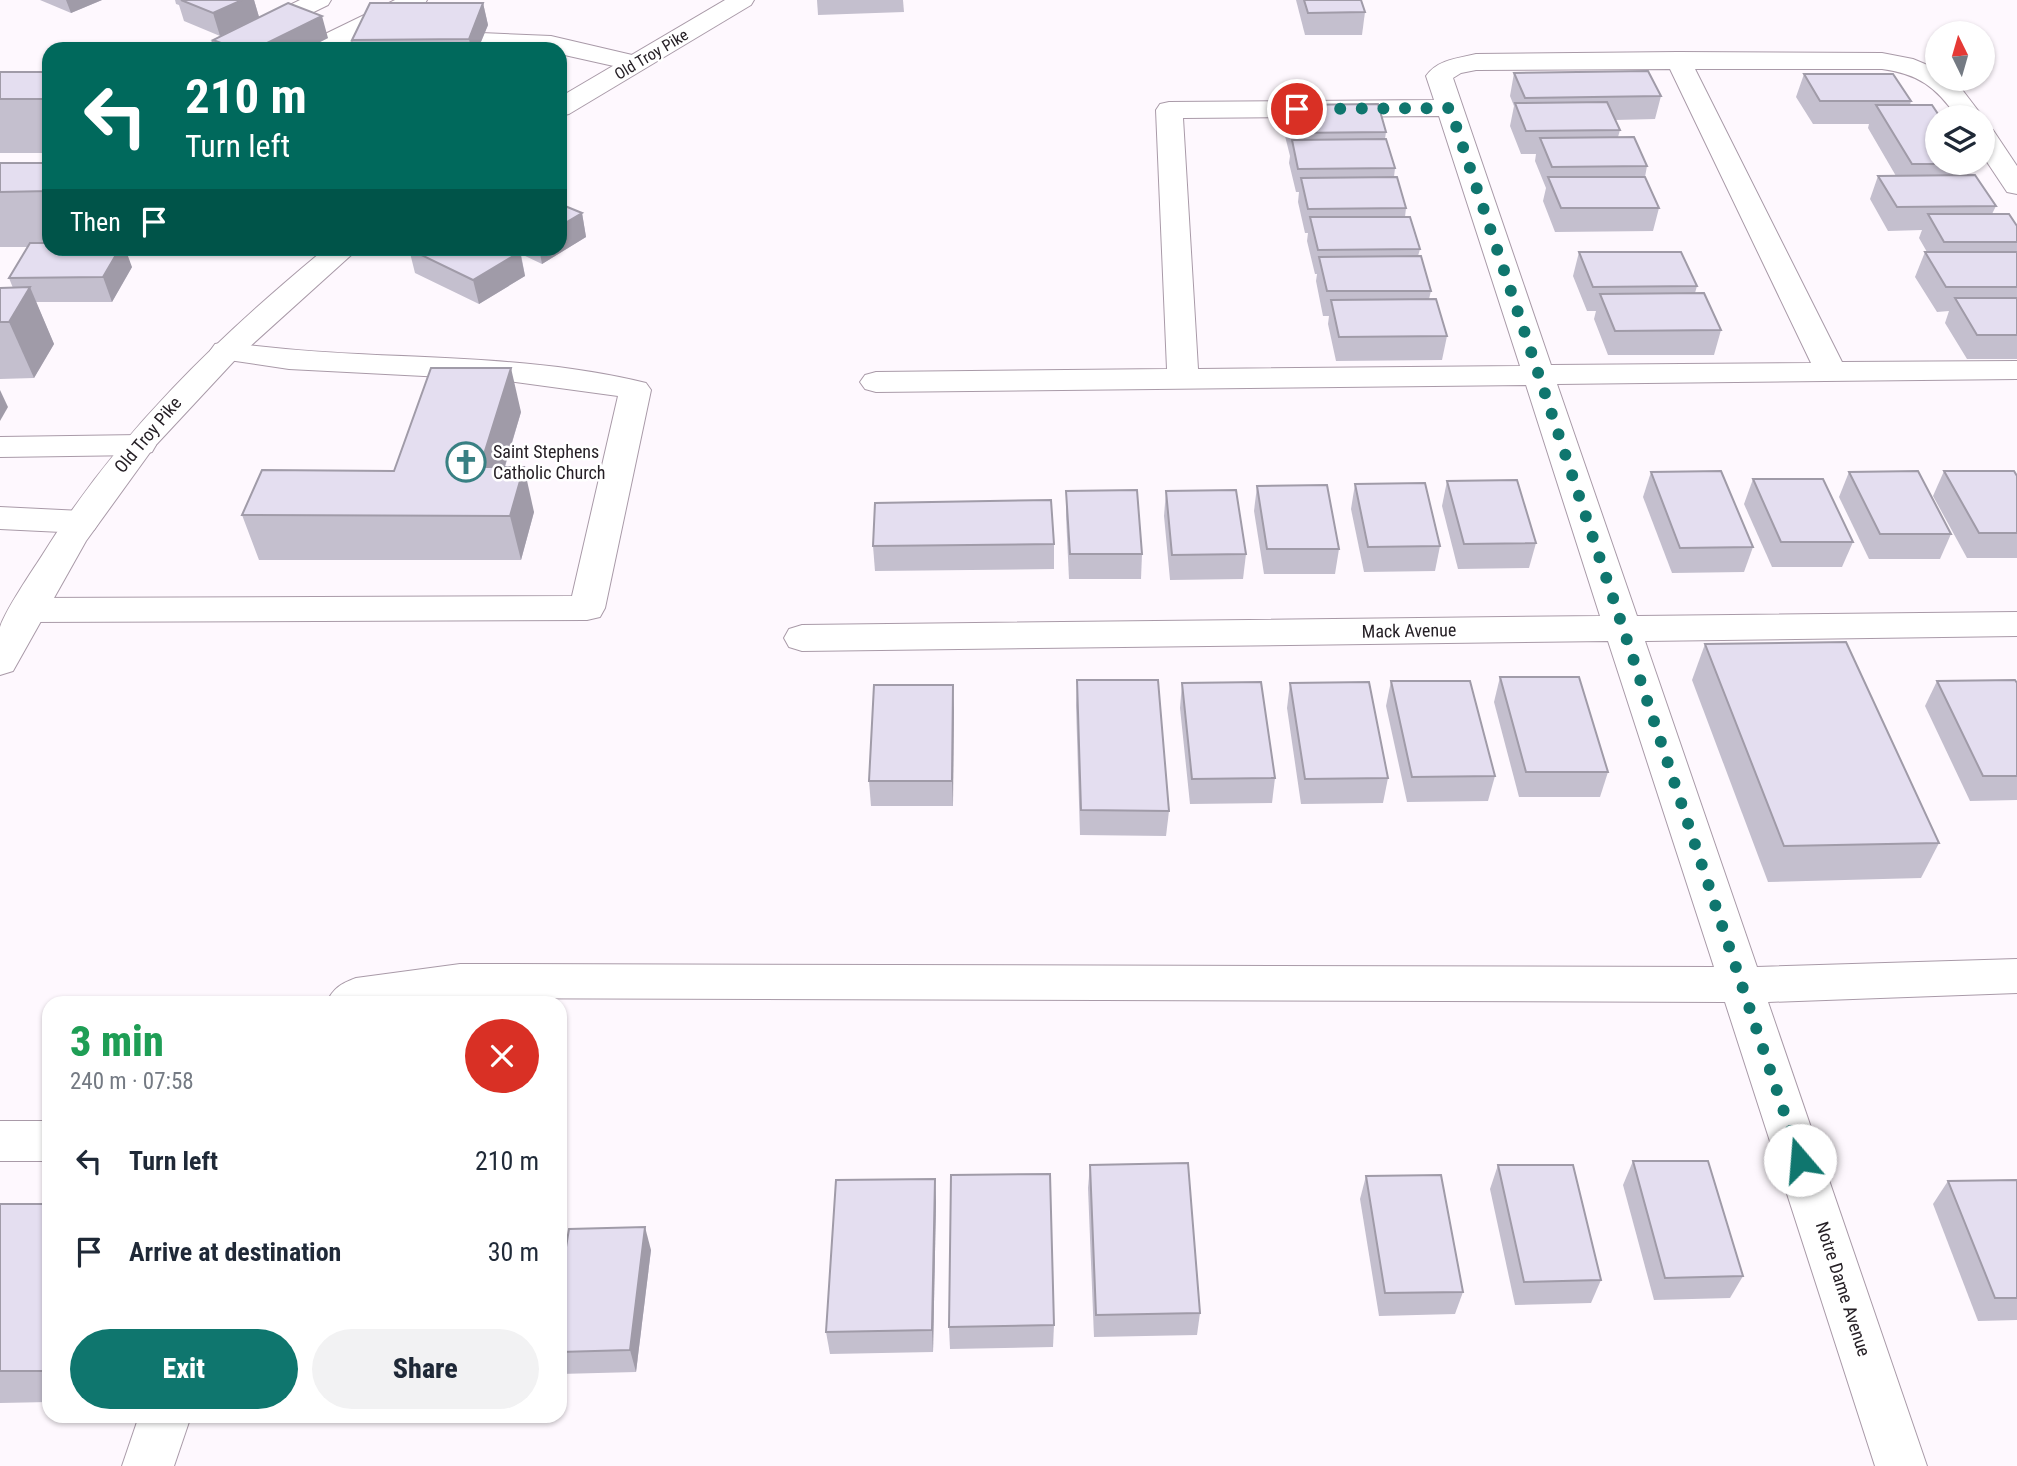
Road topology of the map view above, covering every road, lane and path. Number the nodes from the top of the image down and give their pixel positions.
1 (319, 0) edge
2 (415, 0) edge
3 (743, 0) edge
4 (368, 41) edge
5 (481, 41) edge
6 (232, 42) edge
7 (332, 42) edge
8 (358, 42) edge
9 (504, 42) edge
10 (567, 48) edge
11 (1678, 60) junction
12 (636, 63) junction
13 (1925, 73) edge
14 (1445, 92) junction
15 (567, 104) edge
16 (1995, 154) edge
17 (2017, 186) edge
18 (335, 256) edge
19 (226, 352) junction
20 (2017, 370) edge
21 (1831, 372) junction
22 (1538, 374) junction
23 (1183, 379) junction
24 (876, 382) dead end
25 (140, 445) junction
26 (0, 447) edge
27 (0, 518) edge
28 (82, 522) junction
29 (27, 610) junction
30 (2017, 624) edge
31 (1623, 628) junction
32 (802, 638) dead end
33 (0, 662) edge
34 (2017, 976) edge
35 (1741, 985) junction
36 (356, 996) edge
37 (0, 1141) edge
38 (42, 1141) edge
39 (163, 1423) edge
40 (148, 1466) edge
41 (1901, 1466) edge

1 - 6 street
2 - 7 street
3 - 12 street, Old Troy Pike
4 - 8 street
5 - 9 street
10 - 12 street
11 - 13 street
11 - 14 street
11 - 21 street
12 - 15 street, Old Troy Pike
14 - 22 street, Notre Dame Avenue
14 - 23 street
16 - 17 street
18 - 19 street, Old Troy Pike
19 - 25 street, Old Troy Pike
19 - 29 street
20 - 21 street
21 - 22 street
22 - 23 street
22 - 31 street, Notre Dame Avenue
23 - 24 street
25 - 26 street
25 - 28 street, Old Troy Pike
27 - 28 street
28 - 29 street, Old Troy Pike
29 - 33 street, Old Troy Pike
30 - 31 street, Mack Avenue
31 - 32 street, Mack Avenue
31 - 35 street, Notre Dame Avenue
34 - 35 street
35 - 36 street
35 - 41 street, Notre Dame Avenue
37 - 38 street
39 - 40 street

